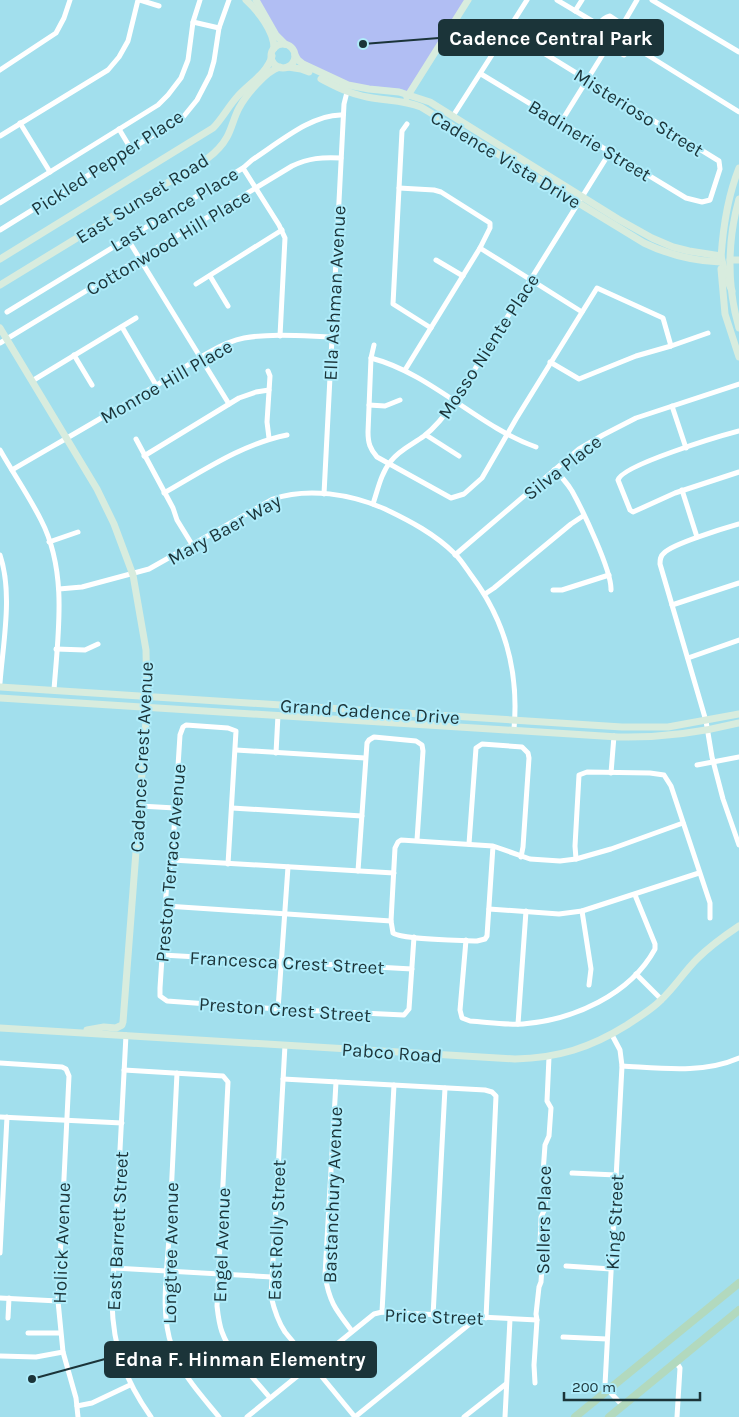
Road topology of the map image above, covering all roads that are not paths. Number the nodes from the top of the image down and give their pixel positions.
1 (70, 0) edge
2 (139, 0) edge
3 (200, 0) edge
4 (229, 0) edge
5 (246, 0) edge
6 (256, 0) edge
7 (468, 0) edge
8 (527, 0) edge
9 (558, 0) edge
10 (582, 0) edge
11 (637, 0) edge
12 (652, 0) edge
13 (159, 6) dead end
14 (254, 8) junction
15 (576, 11) junction
16 (193, 22) junction
17 (623, 24) junction
18 (599, 25) junction
19 (219, 28) junction
20 (508, 31) junction
21 (285, 44) junction
22 (608, 46) junction
23 (633, 46) junction
24 (273, 52) junction
25 (739, 52) edge
26 (295, 54) junction
27 (284, 67) junction
28 (0, 70) edge
29 (481, 74) junction
30 (588, 80) junction
31 (346, 92) junction
32 (409, 94) junction
33 (405, 102) junction
34 (739, 112) edge
35 (343, 115) junction
36 (453, 116) junction
37 (561, 122) junction
38 (20, 124) junction
39 (407, 124) dead end
40 (119, 129) junction
41 (0, 136) edge
42 (131, 149) junction
43 (610, 152) junction
44 (341, 158) junction
45 (243, 168) junction
46 (739, 168) edge
47 (50, 172) junction
48 (256, 188) junction
49 (399, 188) junction
50 (739, 199) edge
51 (580, 200) junction
52 (702, 202) joint
53 (0, 203) edge
54 (725, 216) junction
55 (0, 230) edge
56 (282, 230) junction
57 (127, 238) junction
58 (480, 248) junction
59 (721, 259) junction
60 (0, 260) edge
61 (139, 260) junction
62 (436, 260) dead end
63 (730, 260) junction
64 (739, 260) edge
65 (210, 276) junction
66 (463, 276) junction
67 (531, 280) junction
68 (196, 284) dead end
69 (0, 285) edge
70 (732, 291) junction
71 (228, 306) dead end
72 (6, 312) dead end
73 (582, 312) junction
74 (136, 318) dead end
75 (0, 328) edge
76 (122, 328) junction
77 (431, 328) junction
78 (739, 328) edge
79 (708, 333) dead end
80 (280, 336) junction
81 (332, 337) junction
82 (7, 339) junction
83 (0, 344) edge
84 (374, 345) dead end
85 (671, 346) junction
86 (74, 355) junction
87 (201, 357) junction
88 (739, 357) edge
89 (372, 358) junction
90 (550, 362) junction
91 (268, 370) dead end
92 (405, 370) junction
93 (32, 381) junction
94 (739, 384) edge
95 (92, 385) dead end
96 (156, 385) junction
97 (269, 390) junction
98 (400, 400) dead end
99 (455, 402) junction
100 (229, 404) junction
101 (369, 405) junction
102 (672, 406) junction
103 (739, 431) edge
104 (287, 434) dead end
105 (508, 434) junction
106 (426, 435) junction
107 (67, 438) junction
108 (269, 438) junction
109 (136, 439) dead end
110 (536, 447) dead end
111 (686, 448) junction
112 (0, 450) edge
113 (144, 456) junction
114 (460, 456) dead end
115 (389, 463) junction
116 (12, 470) junction
117 (554, 470) junction
118 (739, 472) edge
119 (682, 490) junction
120 (164, 493) junction
121 (324, 494) junction
122 (373, 504) junction
123 (583, 516) junction
124 (739, 524) edge
125 (78, 532) dead end
126 (698, 537) junction
127 (50, 542) junction
128 (192, 546) junction
129 (0, 555) edge
130 (456, 555) junction
131 (133, 574) junction
132 (609, 575) junction
133 (739, 582) edge
134 (59, 589) junction
135 (553, 590) dead end
136 (611, 590) dead end
137 (485, 594) junction
138 (672, 605) junction
139 (739, 640) edge
140 (98, 644) dead end
141 (56, 649) junction
142 (688, 658) junction
143 (0, 683) edge
144 (0, 687) edge
145 (54, 690) junction
146 (147, 696) junction
147 (0, 698) edge
148 (147, 707) junction
149 (739, 714) edge
150 (278, 715) junction
151 (515, 721) junction
152 (706, 721) junction
153 (739, 723) edge
154 (514, 729) junction
155 (708, 731) junction
156 (614, 736) junction
157 (236, 750) junction
158 (276, 753) junction
159 (739, 757) edge
160 (365, 758) junction
161 (713, 762) junction
162 (697, 765) dead end
163 (611, 773) junction
164 (140, 806) junction
165 (175, 808) junction
166 (232, 808) junction
167 (362, 816) junction
168 (683, 823) junction
169 (417, 840) junction
170 (469, 844) junction
171 (739, 844) edge
172 (493, 846) junction
173 (521, 857) junction
174 (576, 859) junction
175 (172, 860) junction
176 (228, 864) junction
177 (288, 867) junction
178 (358, 871) junction
179 (394, 873) junction
180 (699, 873) junction
181 (636, 895) junction
182 (166, 906) junction
183 (489, 909) junction
184 (526, 911) junction
185 (582, 911) junction
186 (285, 914) junction
187 (710, 918) dead end
188 (391, 921) junction
189 (739, 926) edge
190 (414, 937) junction
191 (466, 940) junction
192 (162, 955) junction
193 (282, 962) junction
194 (412, 969) junction
195 (636, 974) junction
196 (589, 985) dead end
197 (163, 999) joint
198 (662, 1000) junction
199 (278, 1009) junction
200 (518, 1024) junction
201 (0, 1028) edge
202 (77, 1032) junction
203 (126, 1035) junction
204 (612, 1035) junction
205 (285, 1045) junction
206 (549, 1057) junction
207 (739, 1058) edge
208 (0, 1064) edge
209 (622, 1066) junction
210 (124, 1070) junction
211 (177, 1073) junction
212 (283, 1079) junction
213 (336, 1082) junction
214 (394, 1085) junction
215 (445, 1088) junction
216 (0, 1117) edge
217 (7, 1117) junction
218 (67, 1120) junction
219 (122, 1123) junction
220 (572, 1173) dead end
221 (616, 1176) junction
222 (0, 1253) edge
223 (566, 1266) dead end
224 (114, 1268) junction
225 (612, 1269) junction
226 (167, 1271) junction
227 (219, 1274) junction
228 (272, 1277) junction
229 (739, 1283) edge
230 (0, 1298) edge
231 (9, 1298) junction
232 (58, 1301) junction
233 (739, 1310) edge
234 (382, 1312) junction
235 (433, 1316) junction
236 (8, 1318) dead end
237 (478, 1318) junction
238 (486, 1318) junction
239 (510, 1319) junction
240 (537, 1320) junction
241 (352, 1331) junction
242 (60, 1333) junction
243 (28, 1334) dead end
244 (562, 1337) dead end
245 (607, 1339) junction
246 (63, 1352) junction
247 (0, 1356) edge
248 (676, 1362) junction
249 (311, 1364) junction
250 (535, 1383) dead end
251 (506, 1384) junction
252 (130, 1385) junction
253 (608, 1390) junction
254 (270, 1398) junction
255 (77, 1406) junction
256 (623, 1406) junction
257 (78, 1417) edge
258 (151, 1417) edge
259 (218, 1417) edge
260 (247, 1417) edge
261 (355, 1417) edge
262 (464, 1417) edge
263 (505, 1417) edge
264 (575, 1417) edge
265 (609, 1417) edge
266 (677, 1417) edge

1 - 28 street
2 - 13 street
2 - 38 street
3 - 16 street
4 - 19 street, Pickled Pepper Place
5 - 14 main road
6 - 14 main road
6 - 21 main road
7 - 32 main road
8 - 20 street
9 - 15 street
10 - 15 street
11 - 17 street
12 - 25 street
14 - 24 main road
15 - 18 street
16 - 19 street
16 - 40 street
17 - 18 street
17 - 23 street
18 - 22 street
19 - 42 street, Pickled Pepper Place
20 - 29 street
20 - 30 street, Misterioso Street
21 - 24 main road
21 - 26 main road
22 - 23 street
22 - 30 street
23 - 34 street
24 - 27 main road
24 - 60 main road, East Sunset Road
26 - 27 main road
26 - 32 main road, Cadence Vista Drive
27 - 31 main road, Cadence Vista Drive
27 - 69 main road, East Sunset Road
29 - 36 street
29 - 37 street, Badinerie Street
30 - 37 street
30 - 52 street, Misterioso Street
31 - 33 main road, Cadence Vista Drive
31 - 35 street, Ella Ashman Avenue
32 - 33 main road
32 - 36 main road, Cadence Vista Drive
33 - 51 main road, Cadence Vista Drive
35 - 44 street, Ella Ashman Avenue
35 - 45 street, Last Dance Place
36 - 51 main road, Cadence Vista Drive
37 - 43 street, Badinerie Street
38 - 41 street
38 - 47 street
39 - 49 street
40 - 42 street
40 - 47 street
42 - 55 street, Pickled Pepper Place
43 - 51 street, Mosso Niente Place
43 - 52 street, Badinerie Street
44 - 48 street, Cottonwood Hill Place
44 - 81 street, Ella Ashman Avenue
45 - 48 street
45 - 57 street, Last Dance Place
46 - 54 main road
47 - 53 street
48 - 56 street
48 - 61 street, Cottonwood Hill Place
49 - 58 street
49 - 77 street
50 - 63 main road
51 - 59 main road, Cadence Vista Drive
51 - 67 street, Mosso Niente Place
54 - 59 main road
54 - 63 main road
56 - 65 street
56 - 80 street
57 - 61 street
57 - 72 street, Last Dance Place
58 - 66 street
58 - 67 street
59 - 70 main road
59 - 88 main road
61 - 82 street, Cottonwood Hill Place
61 - 87 street
62 - 66 street
63 - 64 main road
63 - 70 main road
65 - 68 street
65 - 71 street
66 - 77 street
67 - 73 street
67 - 99 street, Mosso Niente Place
70 - 78 main road
73 - 85 street
73 - 90 street
74 - 76 street
75 - 82 main road, Cadence Crest Avenue
76 - 86 street
76 - 96 street
77 - 92 street
79 - 85 street
80 - 81 street, Monroe Hill Place
80 - 87 street, Monroe Hill Place
81 - 121 street, Ella Ashman Avenue
82 - 83 street, Cottonwood Hill Place
82 - 93 main road, Cadence Crest Avenue
84 - 89 street
85 - 90 street
86 - 93 street
86 - 95 street
87 - 96 street, Monroe Hill Place
87 - 100 street
89 - 92 street
89 - 101 street
90 - 105 street
91 - 97 street
92 - 99 street
93 - 107 main road, Cadence Crest Avenue
94 - 102 street, Silva Place
96 - 107 street, Monroe Hill Place
97 - 100 street
97 - 108 street
98 - 101 street
99 - 105 street
99 - 106 street, Mosso Niente Place
100 - 113 street
101 - 115 street
102 - 111 street
102 - 117 street, Silva Place
103 - 111 street
104 - 108 street
105 - 110 street
105 - 115 street
106 - 114 street
106 - 115 street, Mosso Niente Place
107 - 116 street, Monroe Hill Place
107 - 131 main road, Cadence Crest Avenue
108 - 120 street
109 - 113 street
111 - 119 street
112 - 116 street
113 - 120 street
115 - 122 street, Mosso Niente Place
116 - 127 street
117 - 123 street
117 - 130 street, Silva Place
118 - 119 street
119 - 126 street
120 - 128 street
121 - 122 street, Mary Baer Way
121 - 128 street, Mary Baer Way
122 - 130 street, Mary Baer Way
123 - 132 street
123 - 137 street
124 - 126 street
125 - 127 street
126 - 138 street
127 - 134 street
128 - 131 street, Mary Baer Way
129 - 143 street
130 - 137 street, Mary Baer Way
131 - 134 street, Mary Baer Way
131 - 146 main road, Cadence Crest Avenue
132 - 135 street
132 - 136 street
133 - 138 street
134 - 141 street
137 - 151 street, Mary Baer Way
138 - 142 street
139 - 142 street
140 - 141 street
141 - 145 street
142 - 152 street
144 - 145 main road, Grand Cadence Drive
145 - 146 main road, Grand Cadence Drive
146 - 148 main road, Cadence Crest Avenue
146 - 151 main road, Grand Cadence Drive
147 - 148 main road, Grand Cadence Drive
148 - 150 main road, Grand Cadence Drive
148 - 164 main road, Cadence Crest Avenue
149 - 152 main road, Grand Cadence Drive
150 - 154 main road, Grand Cadence Drive
150 - 158 street
151 - 152 main road, Grand Cadence Drive
151 - 154 street, Mary Baer Way
152 - 155 street
153 - 155 main road, Grand Cadence Drive
154 - 156 main road, Grand Cadence Drive
155 - 156 main road, Grand Cadence Drive
155 - 161 street
156 - 163 street
157 - 158 street
157 - 165 street, Preston Terrace Avenue
157 - 166 street
158 - 160 street
159 - 161 street
160 - 167 street
160 - 169 street
161 - 162 street
161 - 171 street
163 - 168 street
163 - 174 street
164 - 165 street
164 - 202 main road, Cadence Crest Avenue
165 - 175 street, Preston Terrace Avenue
166 - 167 street
166 - 176 street
167 - 178 street
168 - 174 street
168 - 180 street
169 - 170 street
169 - 179 street
170 - 172 street
170 - 173 street
172 - 173 street
172 - 183 street
173 - 174 street
175 - 176 street
175 - 182 street, Preston Terrace Avenue
176 - 177 street
177 - 178 street
177 - 186 street
178 - 179 street
179 - 188 street
180 - 181 street
180 - 187 street
181 - 185 street
181 - 195 street
182 - 186 street
182 - 192 street, Preston Terrace Avenue
183 - 184 street
183 - 191 street
184 - 185 street
184 - 200 street
185 - 196 street
186 - 188 street
186 - 193 street
188 - 190 street
189 - 198 main road, Pabco Road
190 - 191 street
190 - 194 street
191 - 200 street
192 - 193 street, Francesca Crest Street
192 - 197 street, Preston Terrace Avenue
193 - 194 street, Francesca Crest Street
193 - 199 street
194 - 199 street, Preston Crest Street
195 - 198 street
195 - 200 street
197 - 199 street, Preston Crest Street
198 - 204 main road, Pabco Road
201 - 202 main road, Pabco Road
202 - 203 main road, Pabco Road
203 - 205 main road, Pabco Road
203 - 210 street, East Barrett Street
204 - 206 main road, Pabco Road
204 - 209 street, King Street
205 - 206 main road, Pabco Road
205 - 212 street, East Rolly Street
206 - 240 street, Sellers Place
207 - 209 street
208 - 218 street, Holick Avenue
209 - 221 street, King Street
210 - 211 street
210 - 219 street, East Barrett Street
211 - 226 street, Longtree Avenue
211 - 227 street, Engel Avenue
212 - 213 street
212 - 228 street, East Rolly Street
213 - 214 street
213 - 241 street, Bastanchury Avenue
214 - 215 street
214 - 234 street
215 - 235 street
215 - 238 street
216 - 217 street
217 - 218 street
217 - 222 street
218 - 219 street
218 - 232 street, Holick Avenue
219 - 224 street, East Barrett Street
220 - 221 street
221 - 225 street, King Street
223 - 225 street
224 - 226 street
224 - 252 street, East Barrett Street
225 - 245 street, King Street
226 - 227 street
226 - 259 street, Longtree Avenue
227 - 228 street
227 - 254 street, Engel Avenue
228 - 249 street, East Rolly Street
229 - 253 main road
230 - 231 street
231 - 232 street
231 - 236 street
232 - 242 street, Holick Avenue
233 - 248 main road
234 - 235 street, Price Street
234 - 241 street, Price Street
235 - 237 street, Price Street
237 - 238 street, Price Street
237 - 261 street
238 - 239 street, Price Street
239 - 240 street, Price Street
239 - 251 street
240 - 250 street, Sellers Place
241 - 249 street, Price Street
242 - 243 street
242 - 246 street, Holick Avenue
244 - 245 street
245 - 253 street, King Street
246 - 247 street
246 - 255 street, Holick Avenue
248 - 256 main road
248 - 266 street
249 - 254 street, Price Street
249 - 261 street, East Rolly Street
251 - 262 street
251 - 263 street
252 - 255 street
252 - 258 street, East Barrett Street
253 - 256 street
253 - 264 main road
254 - 260 street, Price Street
255 - 257 street, Holick Avenue
256 - 265 main road

